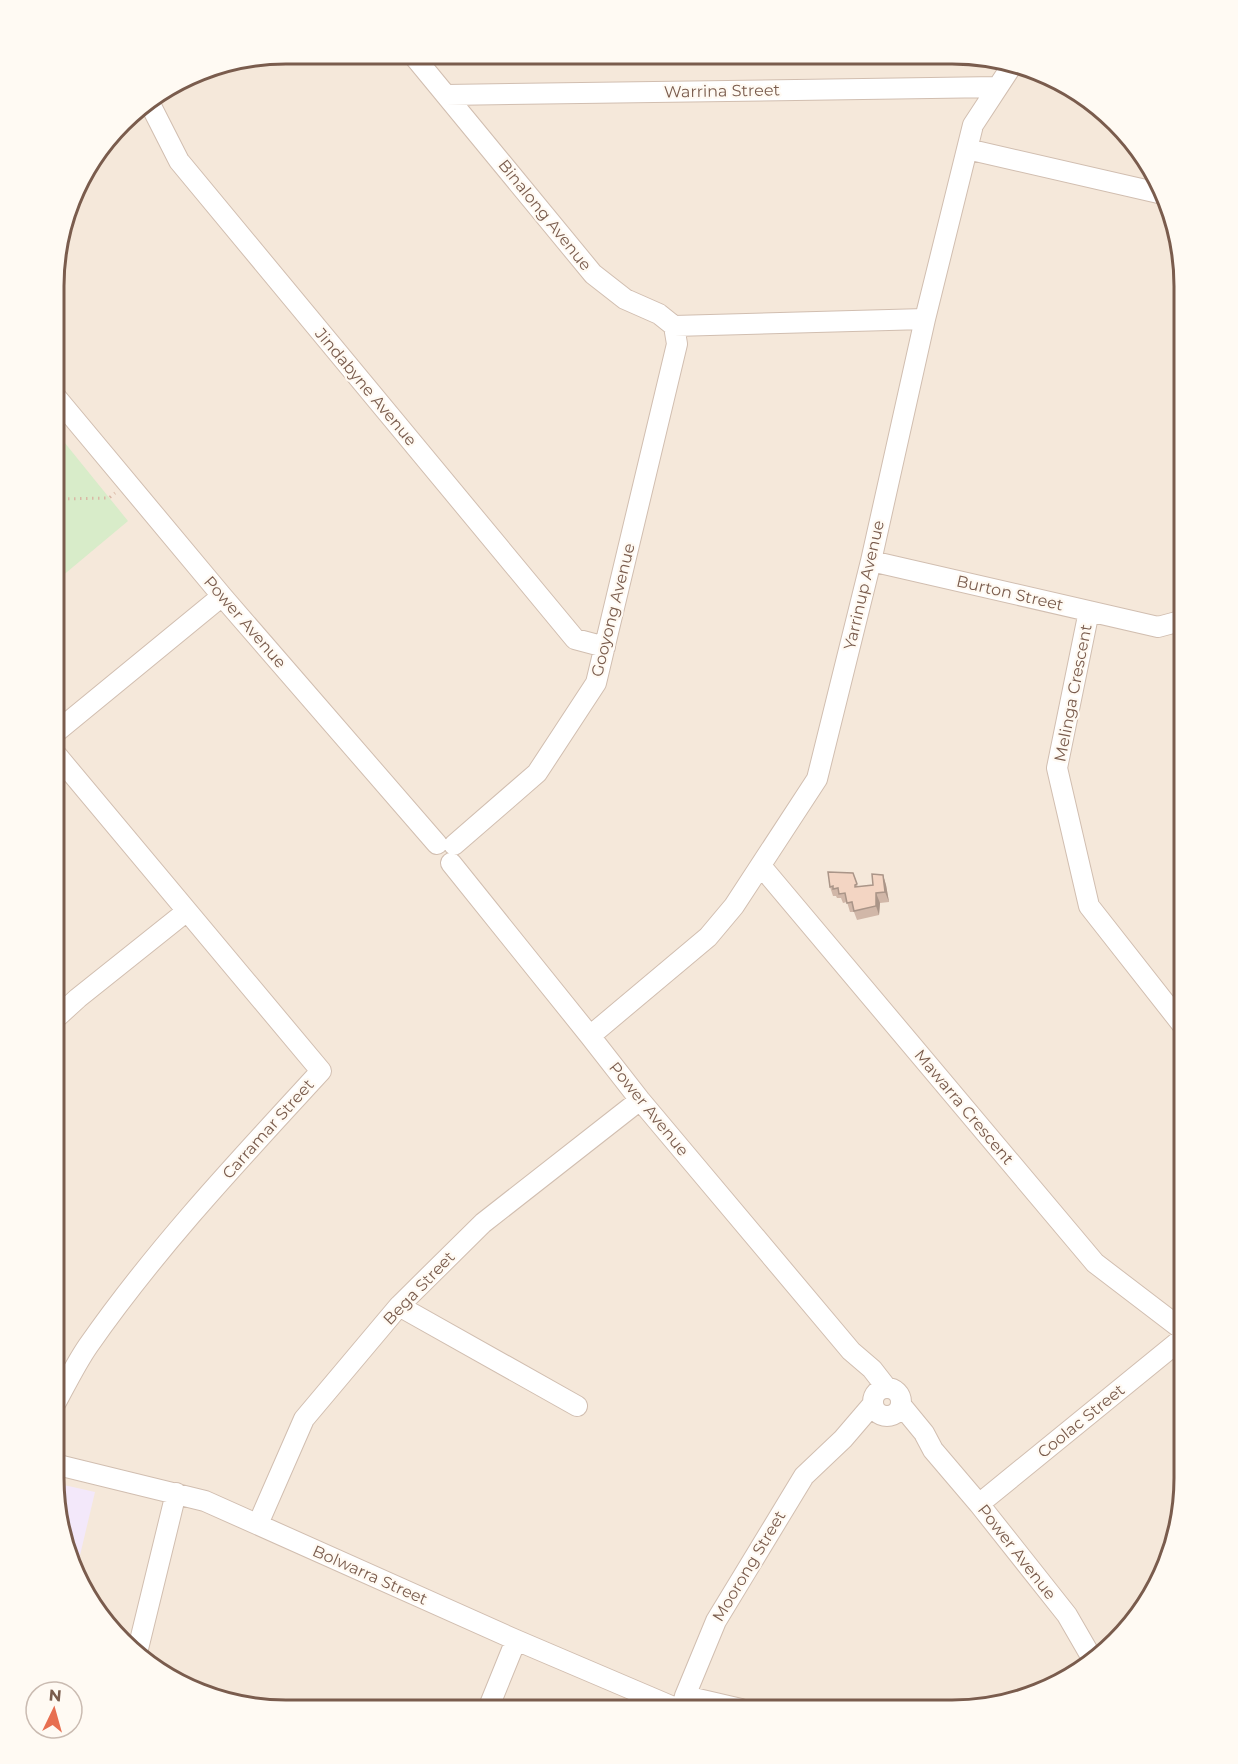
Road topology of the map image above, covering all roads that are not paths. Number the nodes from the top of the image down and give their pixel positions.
1 (420, 64) edge
2 (1008, 72) edge
3 (998, 87) junction
4 (446, 95) junction
5 (153, 109) edge
6 (967, 149) junction
7 (1153, 192) edge
8 (925, 319) junction
9 (674, 326) junction
10 (64, 407) edge
11 (871, 561) junction
12 (222, 596) junction
13 (1089, 611) junction
14 (1174, 623) edge
15 (605, 647) junction
16 (64, 726) edge
17 (64, 764) edge
18 (447, 851) junction
19 (761, 866) junction
20 (187, 911) junction
21 (64, 1011) edge
22 (1174, 1014) edge
23 (590, 1036) junction
24 (640, 1100) junction
25 (399, 1306) junction
26 (1174, 1323) edge
27 (1174, 1345) edge
28 (64, 1388) edge
29 (884, 1404) junction
30 (577, 1406) dead end
31 (64, 1466) edge
32 (176, 1493) junction
33 (979, 1504) junction
34 (258, 1524) junction
35 (516, 1640) junction
36 (139, 1643) edge
37 (1092, 1649) edge
38 (492, 1700) edge
39 (669, 1700) edge
40 (684, 1700) edge

1 - 4 street, Binalong Avenue
2 - 3 street, Yarrinup Avenue
3 - 4 street, Warrina Street
3 - 6 street, Yarrinup Avenue
4 - 9 street, Binalong Avenue
5 - 15 street, Jindabyne Avenue
6 - 7 street
6 - 8 street, Yarrinup Avenue
8 - 9 street
8 - 11 street, Yarrinup Avenue
9 - 15 street, Gooyong Avenue
10 - 12 street, Power Avenue
11 - 13 street, Burton Street
11 - 19 street, Yarrinup Avenue
12 - 16 street
12 - 18 street, Power Avenue
13 - 14 street, Burton Street
13 - 22 street, Melinga Crescent
15 - 18 street, Gooyong Avenue
17 - 20 street, Carramar Street
18 - 23 street, Power Avenue
19 - 23 street, Yarrinup Avenue
19 - 26 street, Mawarra Crescent
20 - 21 street
20 - 28 street, Carramar Street
23 - 24 street, Power Avenue
24 - 25 street, Bega Street
24 - 29 street, Power Avenue
25 - 30 street
25 - 34 street, Bega Street
27 - 33 street, Coolac Street
29 - 33 street, Power Avenue
29 - 40 street, Moorong Street
31 - 32 street, Bolwarra Street
32 - 34 street, Bolwarra Street
32 - 36 street
33 - 37 street, Power Avenue
34 - 35 street, Bolwarra Street
35 - 38 street
35 - 39 street, Bolwarra Street

